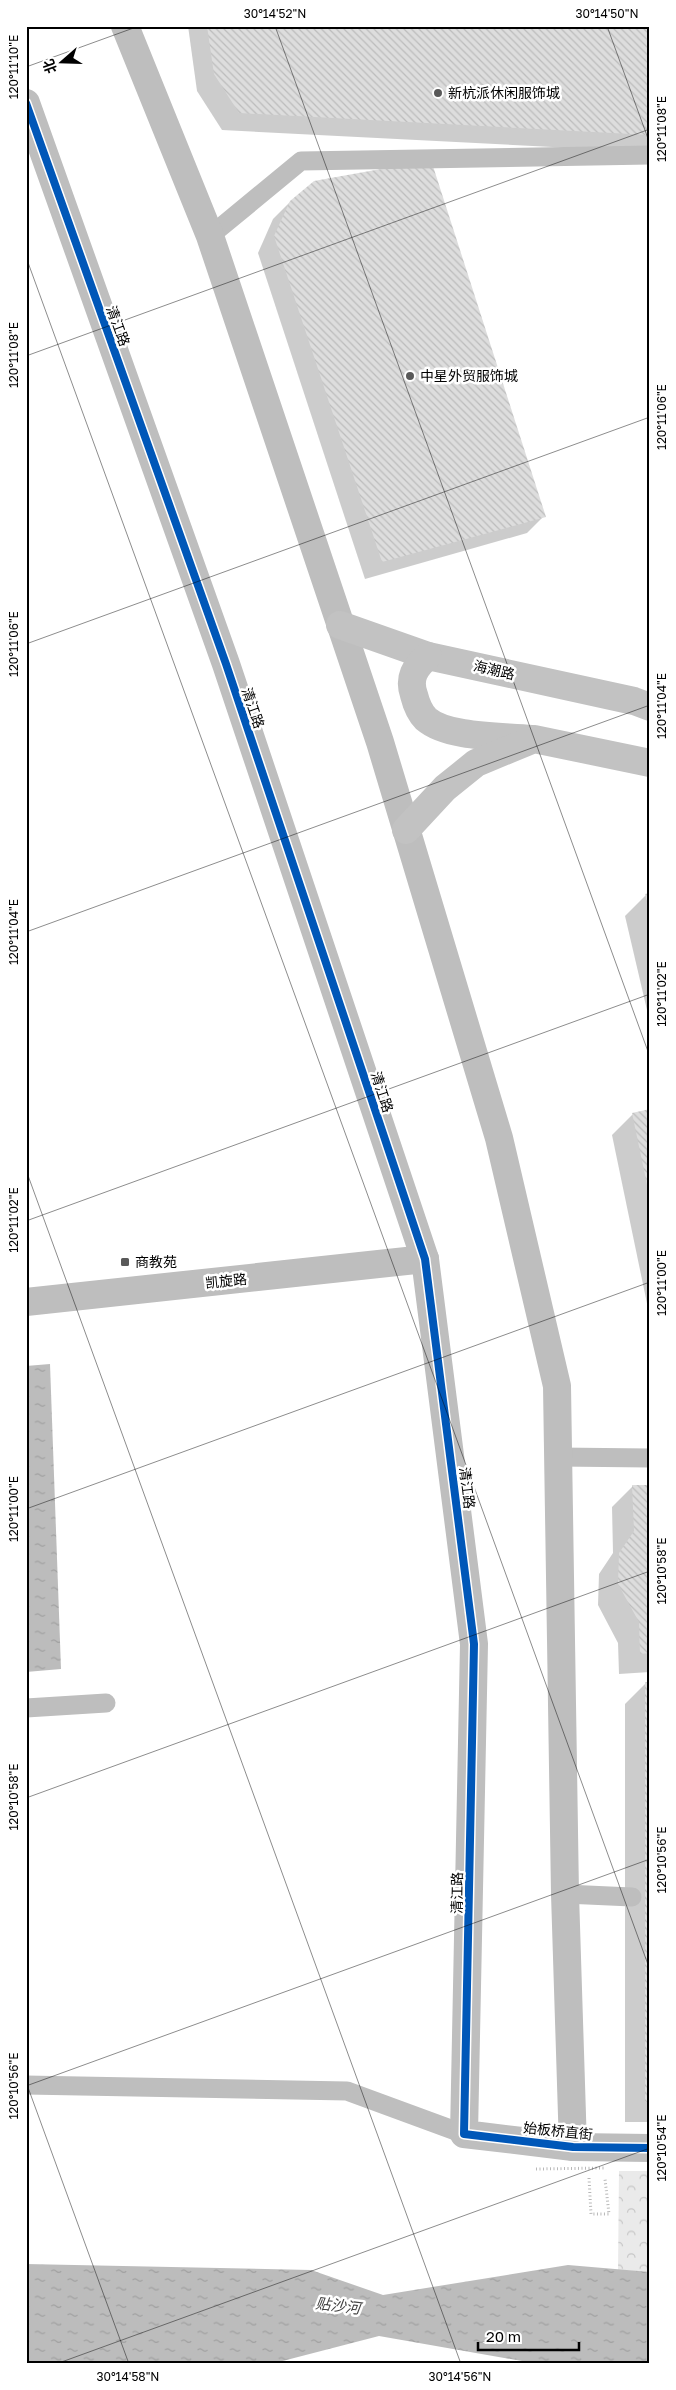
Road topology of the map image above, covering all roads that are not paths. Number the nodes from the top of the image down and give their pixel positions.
1 (125, 26) edge
2 (26, 104) edge
3 (650, 155) edge
4 (210, 236) junction
5 (340, 625) junction
6 (428, 656) junction
7 (650, 706) edge
8 (534, 739) junction
9 (650, 763) edge
10 (406, 830) junction
11 (425, 1260) junction
12 (26, 1302) edge
13 (558, 1457) junction
14 (650, 1458) edge
15 (106, 1703) dead end
16 (26, 1708) edge
17 (565, 1894) junction
18 (632, 1897) dead end
19 (26, 2085) edge
20 (464, 2134) junction
21 (650, 2148) edge
22 (580, 2154) junction

1 - 4 street
2 - 11 street, 清江路
3 - 4 lane
4 - 5 street
5 - 6 main road, 海潮路
5 - 10 street
6 - 7 main road, 海潮路
6 - 8 main road
8 - 9 main road
8 - 10 main road
10 - 13 street
11 - 12 street, 凯旋路
11 - 20 street, 清江路
13 - 14 lane
13 - 17 street
15 - 16 lane
17 - 18 lane
17 - 22 street
19 - 20 lane
20 - 22 street, 始板桥直街
21 - 22 street, 始板桥直街

